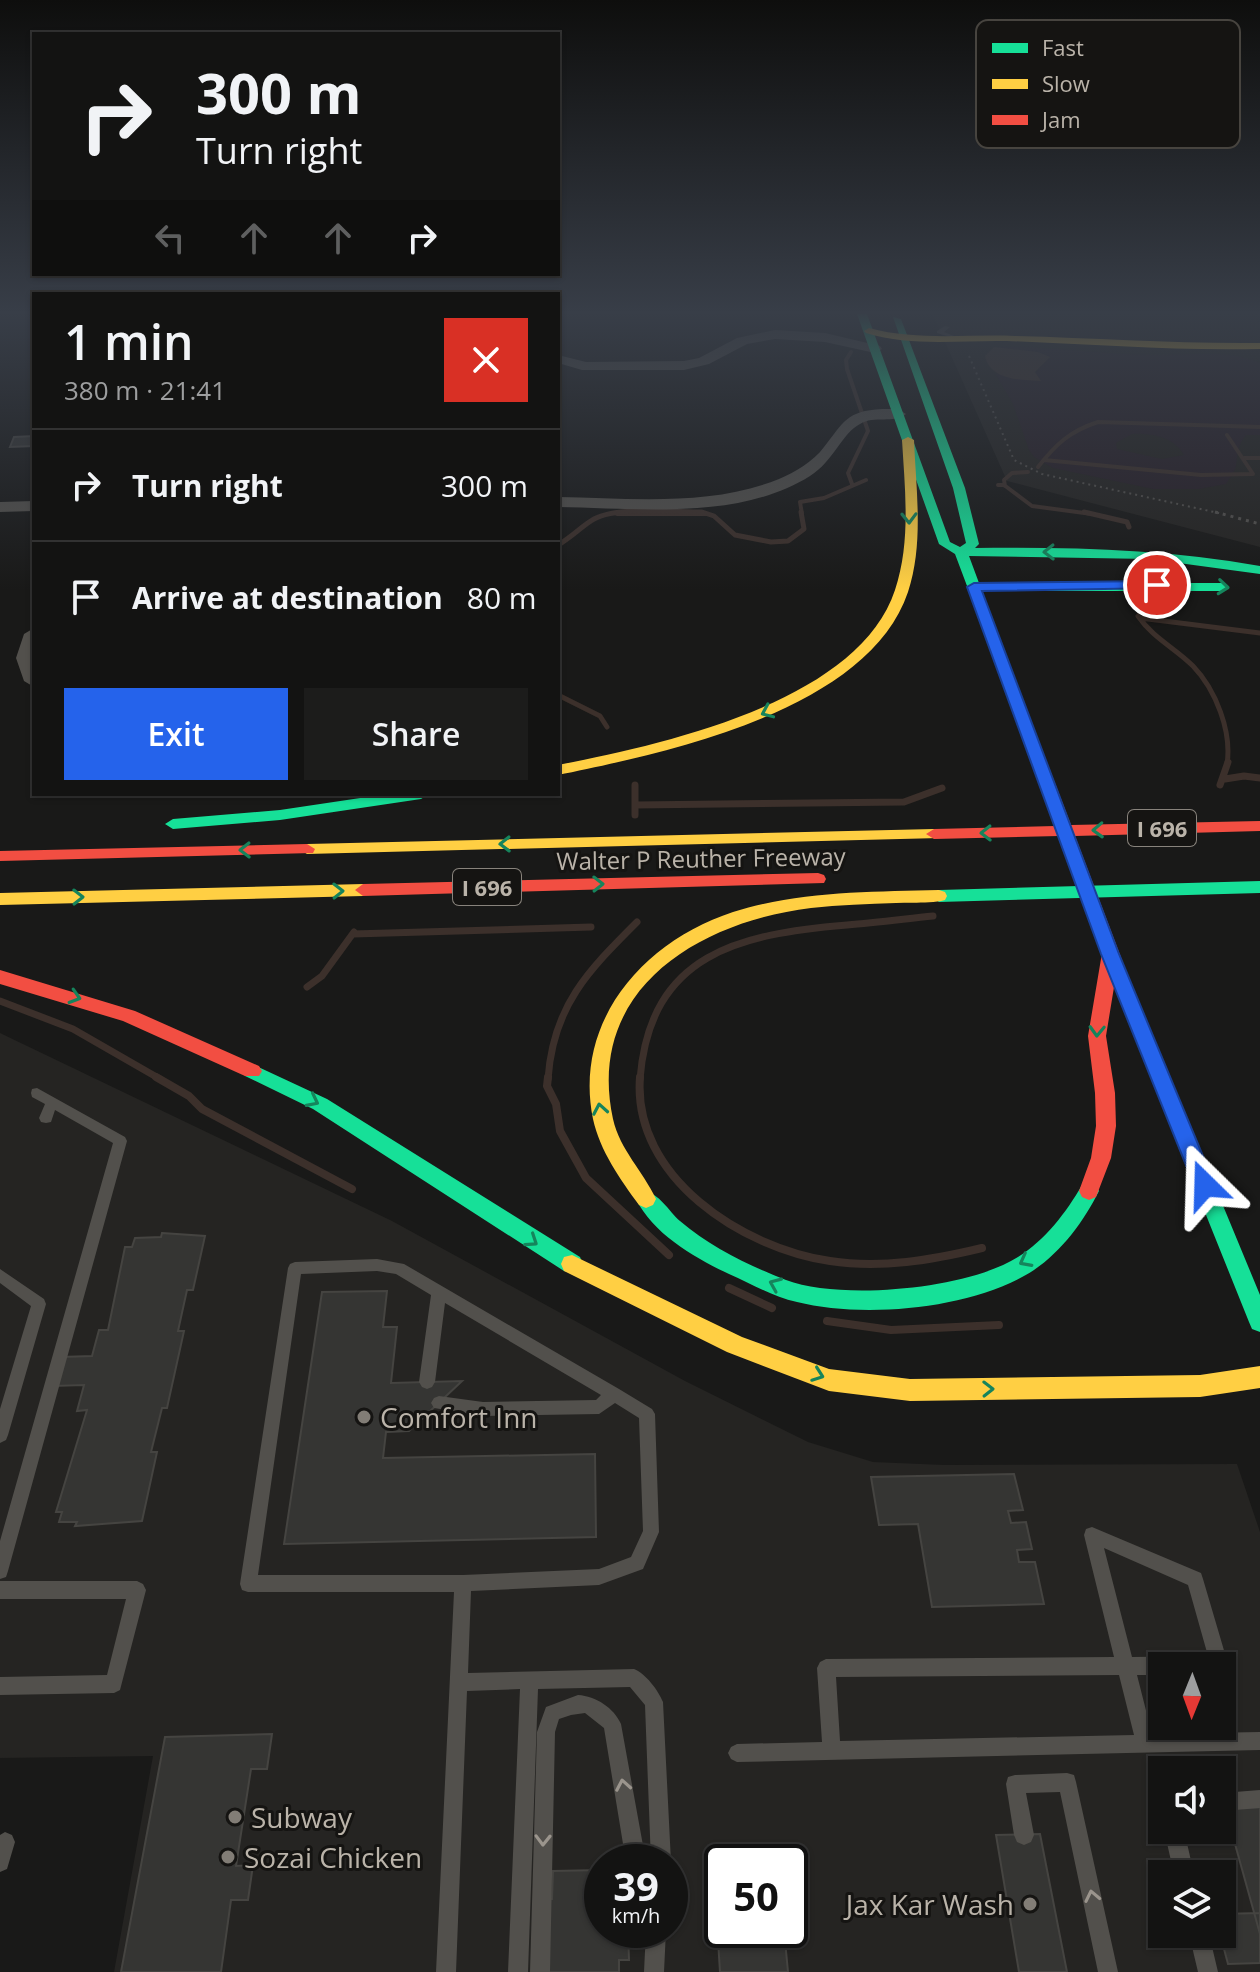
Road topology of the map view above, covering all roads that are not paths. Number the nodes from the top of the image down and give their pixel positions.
1 (894, 406) edge
2 (929, 406) edge
3 (903, 428) junction
4 (938, 430) junction
5 (560, 502) edge
6 (32, 506) edge
7 (0, 507) edge
8 (961, 552) junction
9 (1260, 570) edge
10 (974, 587) junction
11 (1237, 589) dead end
12 (32, 639) edge
13 (32, 678) edge
14 (560, 770) edge
15 (408, 796) edge
16 (1243, 808) dead end
17 (153, 826) dead end
18 (1260, 826) edge
19 (283, 850) junction
20 (0, 856) edge
21 (1260, 868) edge
22 (1228, 869) dead end
23 (1101, 872) dead end
24 (1054, 873) dead end
25 (832, 879) dead end
26 (1260, 887) edge
27 (0, 899) edge
28 (1110, 954) junction
29 (0, 977) edge
30 (37, 1093) dead end
31 (52, 1101) junction
32 (46, 1118) dead end
33 (0, 1275) edge
34 (439, 1291) junction
35 (1260, 1322) edge
36 (1260, 1377) edge
37 (427, 1382) dead end
38 (614, 1394) junction
39 (439, 1403) dead end
40 (1, 1430) edge
41 (0, 1571) edge
42 (463, 1583) junction
43 (0, 1590) edge
44 (1216, 1652) edge
45 (1148, 1666) edge
46 (1125, 1667) junction
47 (529, 1680) junction
48 (459, 1682) junction
49 (0, 1686) edge
50 (1260, 1741) edge
51 (1145, 1743) junction
52 (832, 1751) junction
53 (737, 1753) dead end
54 (1260, 1799) edge
55 (1236, 1801) edge
56 (1024, 1835) dead end
57 (633, 1844) edge
58 (660, 1844) edge
59 (653, 1948) edge
60 (1202, 1948) edge
61 (446, 1972) edge
62 (518, 1972) edge
63 (540, 1972) edge
64 (654, 1972) edge
65 (1108, 1972) edge
66 (1208, 1972) edge

1 - 3 main road
2 - 4 main road
3 - 4 main road
3 - 5 street
3 - 8 main road
3 -> 14 main road
4 - 8 main road
6 - 7 street
9 -> 8 main road
8 - 10 main road
10 -> 11 main road
10 - 28 main road
12 - 13 street
15 - 17 main road
16 - 19 main road
18 -> 19 main road, Walter P Reuther Freeway / I 696
19 -> 20 main road, Walter P Reuther Freeway / I 696
21 - 22 main road
23 - 24 main road
27 -> 25 main road, Walter P Reuther Freeway / I 696
28 -> 26 main road
28 - 35 main road
29 -> 36 main road
30 - 31 lane
31 - 32 lane
31 - 41 lane
33 - 40 lane
34 - 37 lane
34 - 38 lane
34 - 42 lane
38 - 39 lane
38 - 42 lane
42 - 48 lane
43 - 49 lane
44 - 46 lane
45 - 46 lane
46 - 51 lane
46 - 52 lane
47 - 48 lane
47 - 58 lane
47 - 62 lane
48 - 61 lane
50 - 51 lane
51 - 52 lane
52 - 53 lane
54 - 55 lane
65 -> 56 lane
57 -> 63 lane
59 - 64 lane
60 - 66 lane

